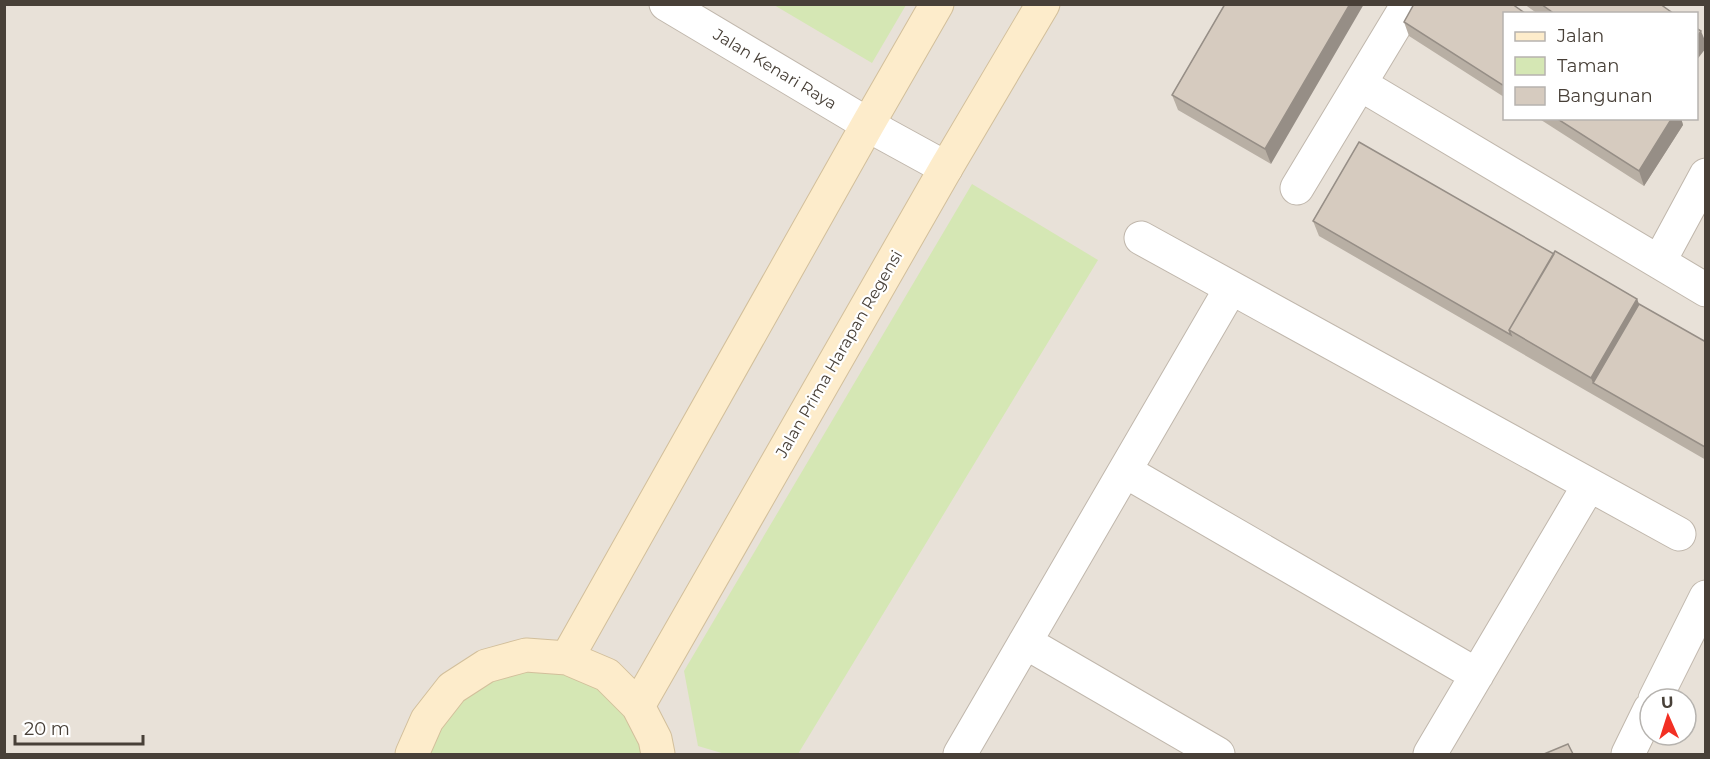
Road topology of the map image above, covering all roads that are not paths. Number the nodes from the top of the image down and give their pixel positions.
1 (666, 4) edge
2 (937, 4) edge
3 (1043, 4) edge
4 (1408, 4) edge
5 (1360, 84) junction
6 (876, 129) junction
7 (937, 163) junction
8 (1706, 175) edge
9 (1296, 188) dead end
10 (1142, 238) dead end
11 (1659, 262) junction
12 (1231, 288) junction
13 (1706, 290) edge
14 (1125, 471) junction
15 (1589, 485) junction
16 (1679, 534) dead end
17 (1706, 597) edge
18 (1025, 642) junction
19 (567, 658) junction
20 (1477, 675) junction
21 (1661, 687) edge
22 (638, 705) junction
23 (1638, 734) edge
24 (412, 754) edge
25 (658, 754) edge
26 (960, 754) edge
27 (1218, 754) edge
28 (1430, 754) edge
29 (1628, 754) edge

1 - 6 street, Jalan Kenari Raya
2 - 6 street
3 - 7 street, Jalan Prima Harapan Regensi
4 - 5 street
5 - 9 street
5 - 11 street
6 - 7 street, Jalan Kenari Raya
6 - 19 street
7 - 22 street, Jalan Prima Harapan Regensi
8 - 11 street
10 - 12 street
11 - 13 street
12 - 14 street
12 - 15 street
14 - 18 street
14 - 20 street
15 - 16 street
15 - 20 street
17 - 21 street
18 - 26 street
18 - 27 street
19 - 22 street
19 - 24 street
20 - 28 street
22 - 25 street
23 - 29 street

